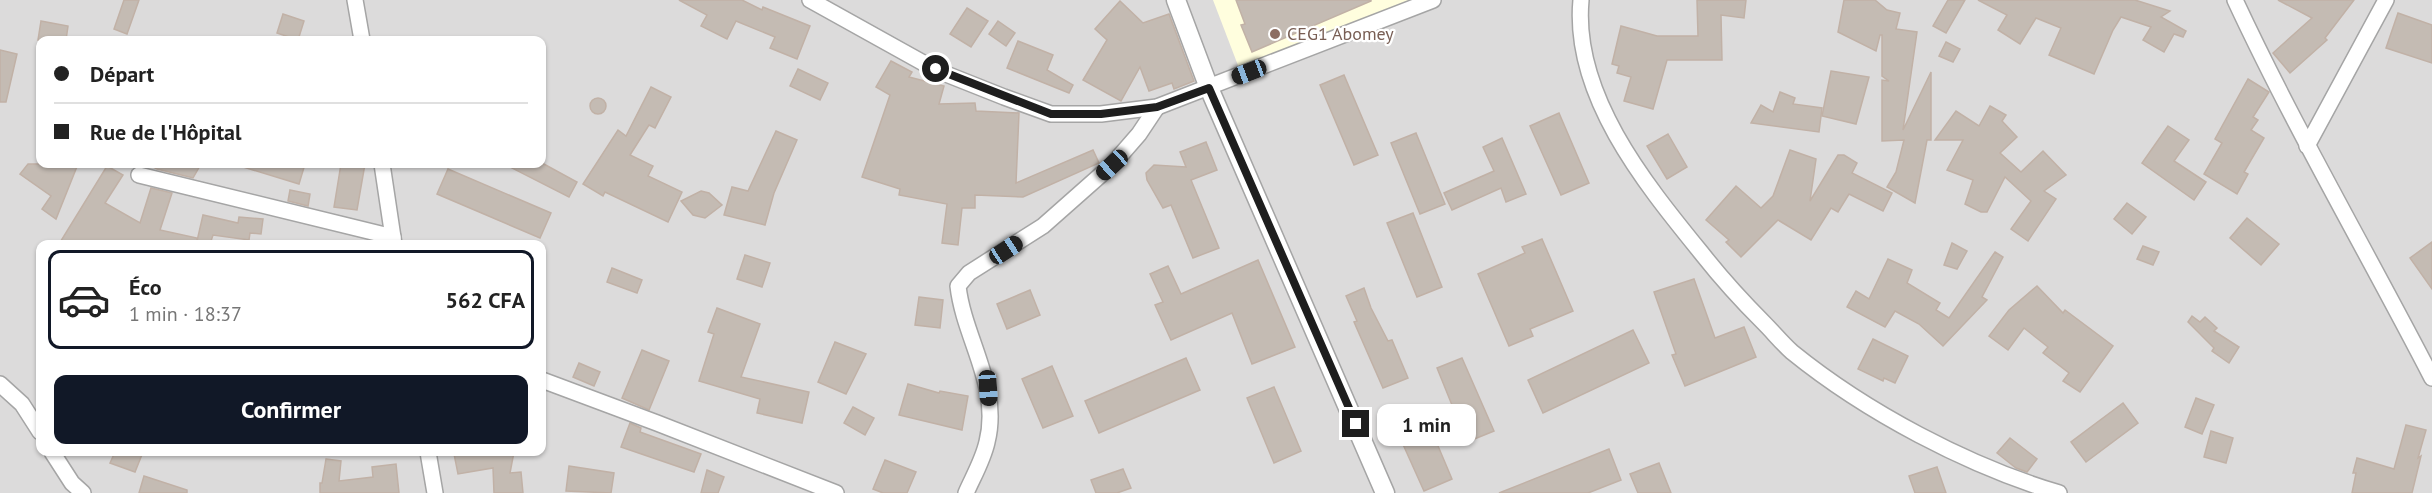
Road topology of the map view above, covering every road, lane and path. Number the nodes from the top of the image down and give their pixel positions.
1 (355, 0) edge
2 (810, 0) edge
3 (1176, 0) edge
4 (1433, 0) edge
5 (1581, 0) edge
6 (2235, 0) edge
7 (2386, 0) edge
8 (361, 36) edge
9 (1209, 88) junction
10 (1157, 107) junction
11 (2307, 146) junction
12 (383, 168) edge
13 (139, 176) dead end
14 (390, 240) edge
15 (394, 240) edge
16 (2432, 378) edge
17 (546, 381) edge
18 (0, 384) edge
19 (36, 426) edge
20 (55, 456) edge
21 (429, 456) edge
22 (83, 493) edge
23 (435, 493) edge
24 (836, 493) edge
25 (966, 493) edge
26 (1385, 493) edge
27 (2059, 493) edge

1 - 8 street
2 - 10 street
3 - 9 street
4 - 9 street
5 - 27 street
6 - 11 street
7 - 11 street
9 - 10 street
9 - 26 street
10 - 25 street
11 - 16 street
12 - 15 street
13 - 14 street
17 - 24 street
18 - 19 street
20 - 22 street
21 - 23 street

